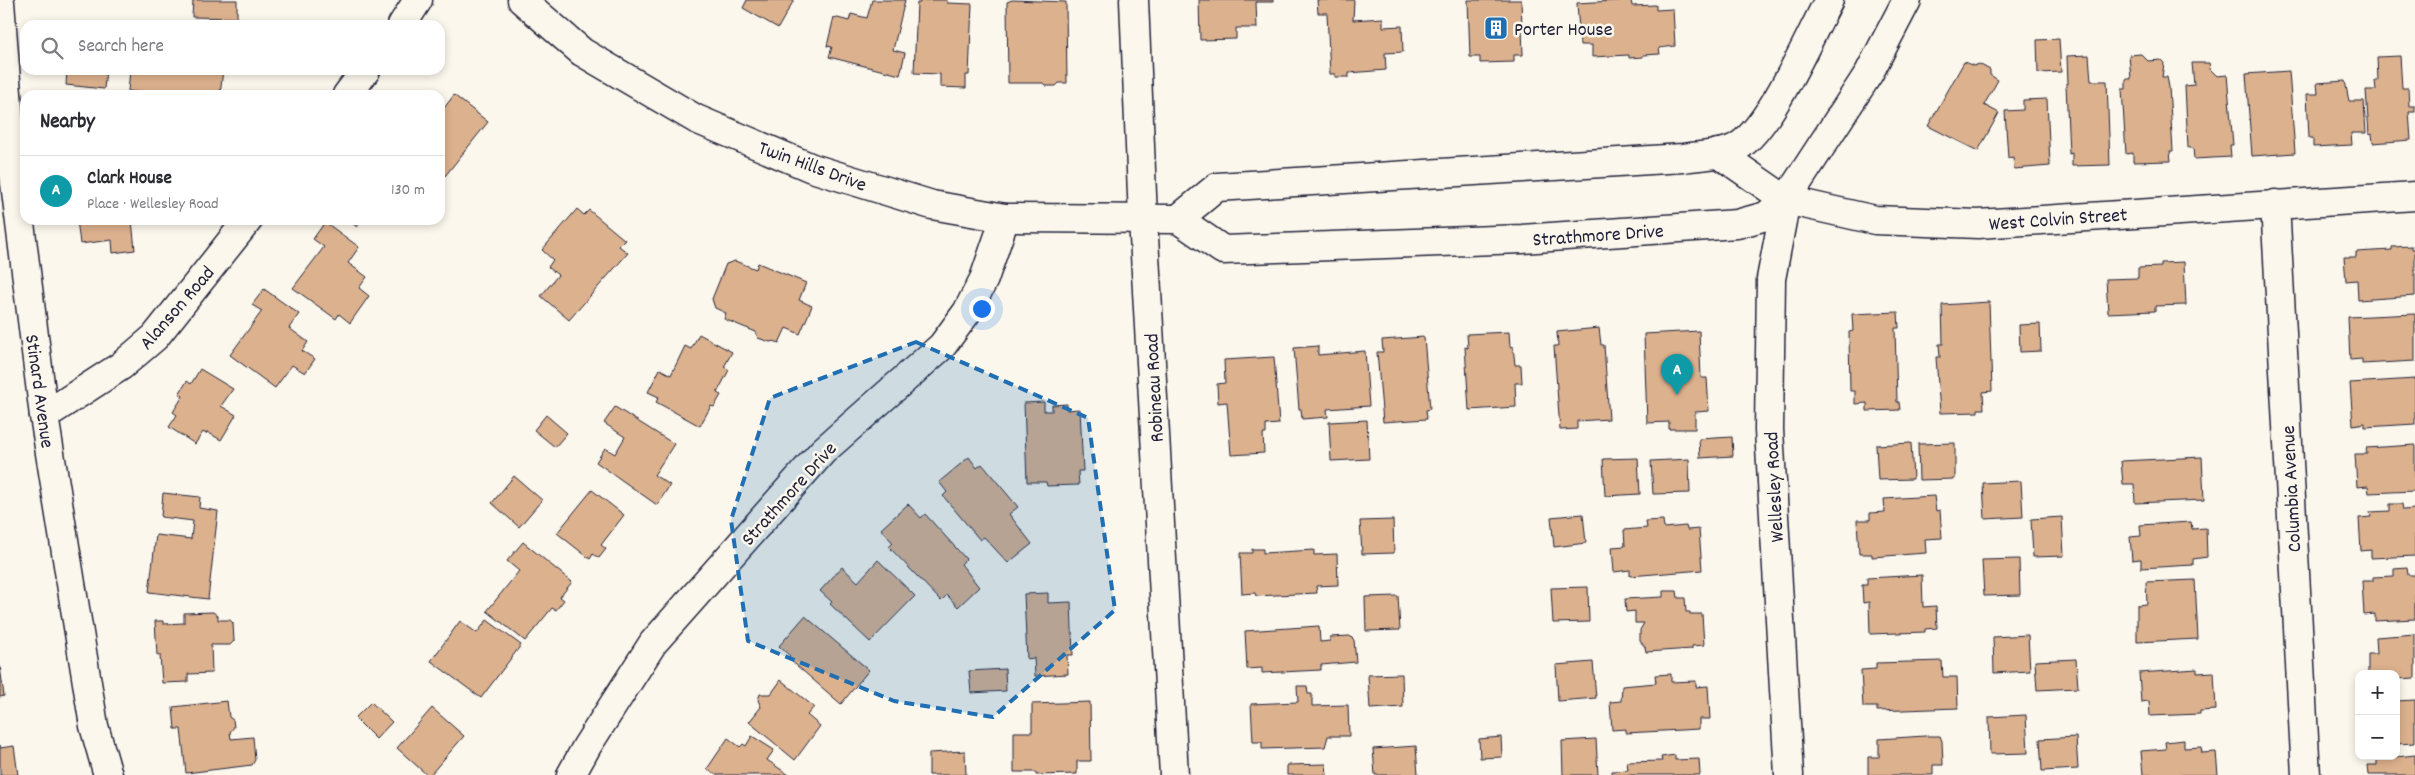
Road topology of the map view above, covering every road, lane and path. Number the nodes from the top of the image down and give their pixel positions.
1 (418, 0) edge
2 (522, 0) edge
3 (1134, 0) edge
4 (1829, 0) edge
5 (1907, 0) edge
6 (0, 2) edge
7 (405, 20) edge
8 (362, 75) edge
9 (351, 90) edge
10 (1718, 153) junction
11 (2415, 196) edge
12 (1786, 200) junction
13 (2275, 204) junction
14 (1006, 218) junction
15 (1143, 219) junction
16 (1178, 219) junction
17 (20, 223) edge
18 (20, 225) edge
19 (244, 225) edge
20 (44, 416) junction
21 (108, 775) edge
22 (571, 775) edge
23 (1174, 775) edge
24 (1789, 775) edge
25 (2306, 775) edge

1 - 7 street
2 - 14 street, Twin Hills Drive
3 - 15 street, Robineau Road
4 - 10 street
5 - 12 street, Strathmore Drive
6 - 17 street, Stinard Avenue
8 - 9 street
10 - 12 street, West Colvin Street
10 - 16 street
11 - 13 street, West Colvin Street
12 - 13 street, West Colvin Street
12 - 16 street, Strathmore Drive
12 - 24 street, Wellesley Road
13 - 25 street, Columbia Avenue
14 - 15 street, Twin Hills Drive
14 - 22 street, Strathmore Drive
15 - 16 street
15 - 23 street, Robineau Road
18 - 20 street, Stinard Avenue
19 - 20 street, Alanson Road
20 - 21 street, Stinard Avenue

